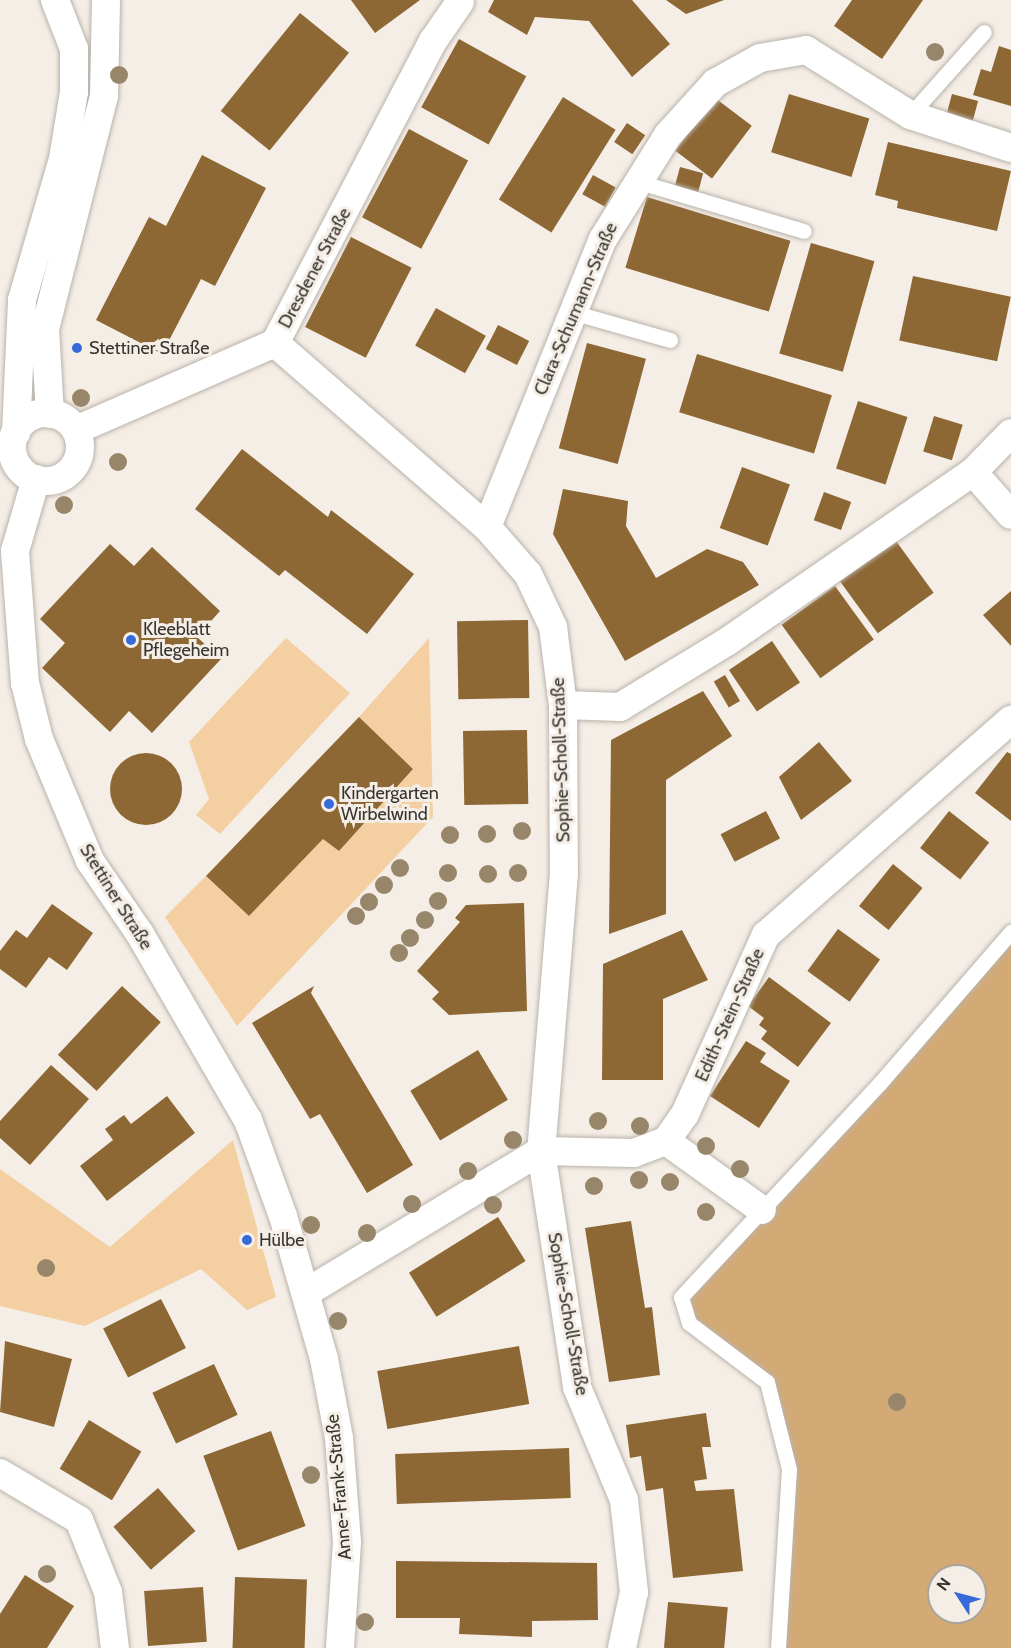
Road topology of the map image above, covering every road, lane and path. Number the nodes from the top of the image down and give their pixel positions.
1 (55, 0) edge
2 (106, 0) edge
3 (460, 2) dead end
4 (984, 32) dead end
5 (910, 115) junction
6 (1011, 148) edge
7 (636, 181) junction
8 (804, 231) dead end
9 (572, 312) junction
10 (670, 340) dead end
11 (275, 344) junction
12 (50, 414) junction
13 (76, 430) junction
14 (16, 433) junction
15 (1011, 433) edge
16 (17, 470) edge
17 (974, 472) junction
18 (1011, 515) edge
19 (487, 527) junction
20 (8, 543) edge
21 (563, 705) junction
22 (1011, 720) edge
23 (1011, 932) edge
24 (666, 1141) junction
25 (541, 1151) junction
26 (762, 1210) junction
27 (307, 1292) junction
28 (0, 1473) edge
29 (115, 1648) edge
30 (340, 1648) edge
31 (622, 1648) edge
32 (778, 1648) edge

1 - 14 street, Stettiner Straße
2 - 12 street
3 - 11 street, Dresdener Straße
4 - 5 lane
5 - 6 street, Clara-Schumann-Straße
5 - 7 street, Clara-Schumann-Straße
7 - 8 lane
7 - 9 street, Clara-Schumann-Straße
9 - 10 lane
9 - 19 street, Clara-Schumann-Straße
11 - 13 street, Dresdener Straße
11 - 19 street, Sophie-Scholl-Straße
12 - 13 street
12 - 14 street
13 - 16 street
14 - 16 street, Stettiner Straße
15 - 17 street
16 - 20 street, Stettiner Straße
17 - 18 street
17 - 21 street
19 - 21 street, Sophie-Scholl-Straße
20 - 27 street, Stettiner Straße
21 - 25 street, Sophie-Scholl-Straße
22 - 24 street, Edith-Stein-Straße
23 - 26 lane
24 - 25 street
24 - 26 street
25 - 27 street
25 - 31 street, Sophie-Scholl-Straße
26 - 32 lane
27 - 30 street, Anne-Frank-Straße
28 - 29 street

